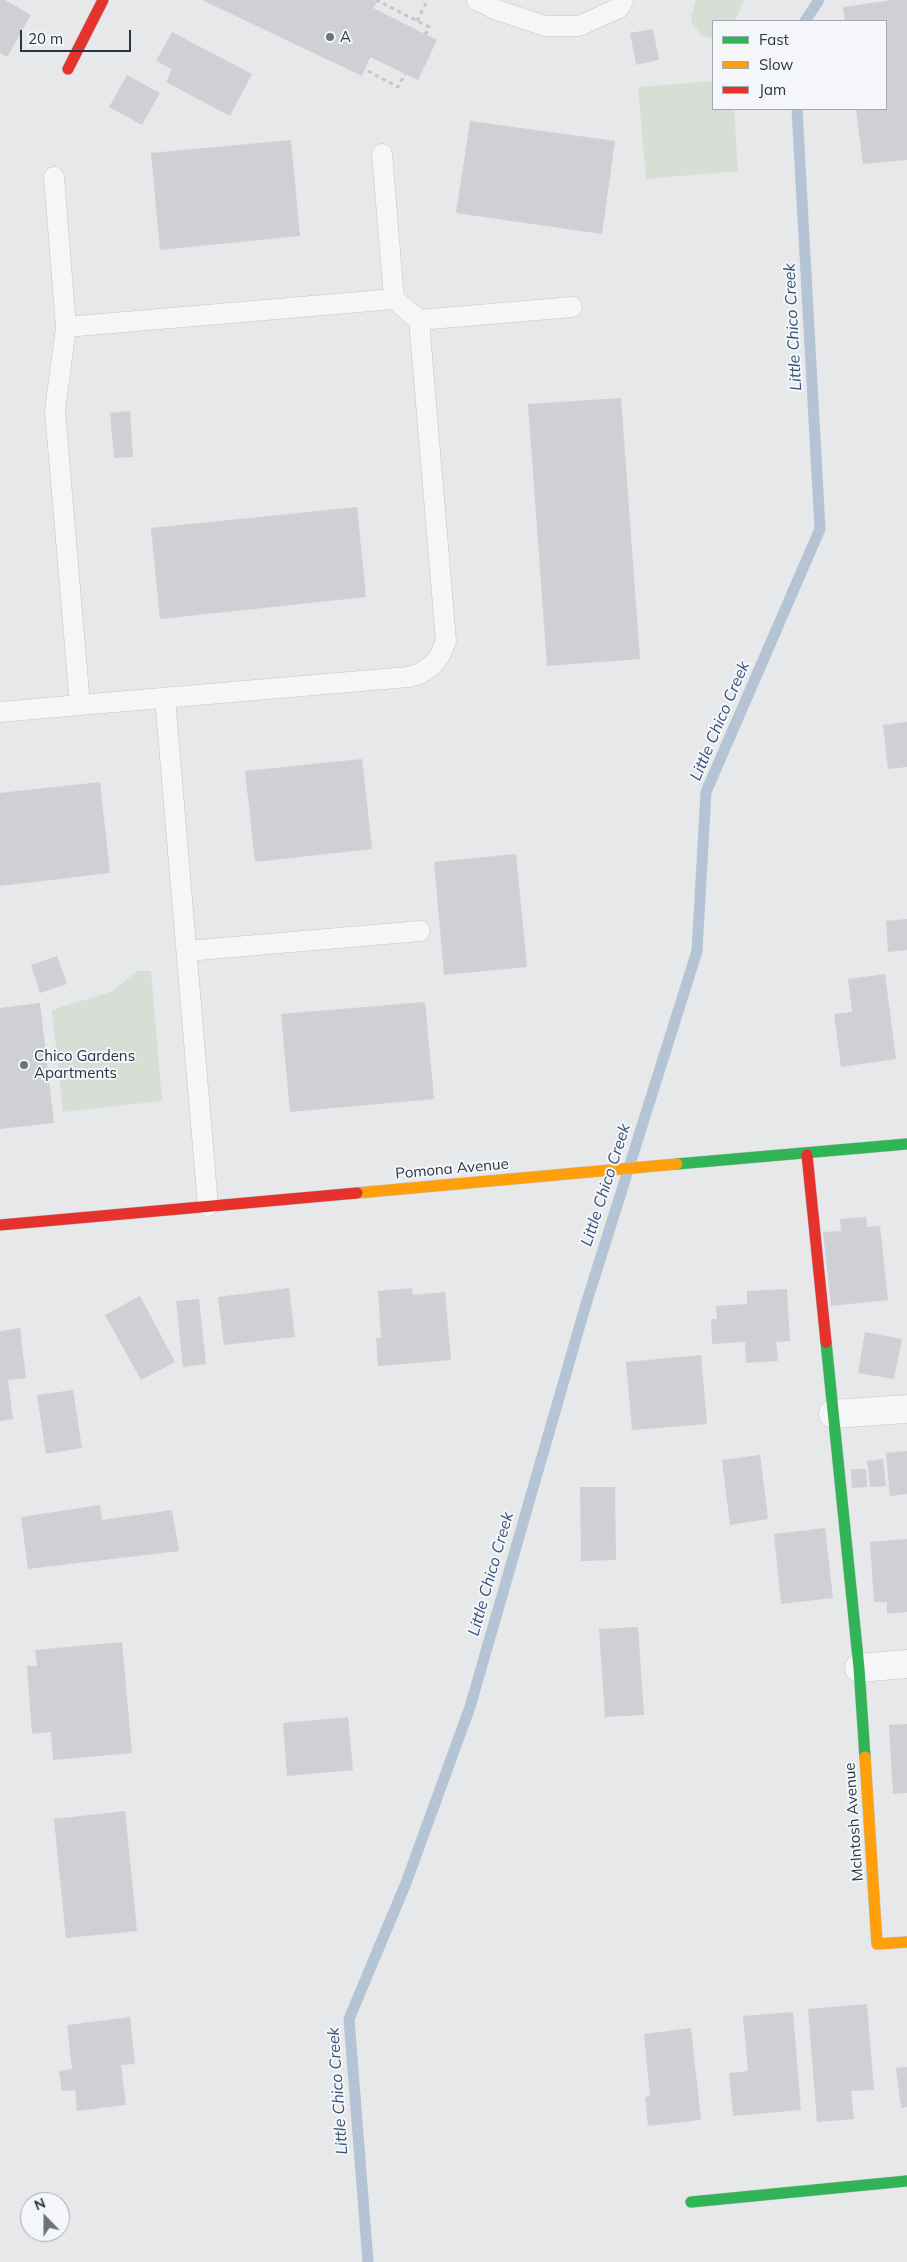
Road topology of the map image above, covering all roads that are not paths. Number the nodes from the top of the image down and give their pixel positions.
1 (103, 0) edge
2 (478, 0) edge
3 (623, 0) edge
4 (68, 69) dead end
5 (382, 154) dead end
6 (54, 178) dead end
7 (394, 299) junction
8 (572, 307) dead end
9 (419, 320) junction
10 (66, 327) junction
11 (165, 698) junction
12 (80, 706) junction
13 (0, 712) edge
14 (420, 931) dead end
15 (186, 951) junction
16 (907, 1144) edge
17 (807, 1154) junction
18 (208, 1206) junction
19 (0, 1225) edge
20 (907, 1409) edge
21 (833, 1414) junction
22 (907, 1664) edge
23 (859, 1668) junction
24 (907, 1942) edge
25 (907, 2181) edge
26 (691, 2202) dead end

1 - 4 street
2 - 3 lane
5 - 7 lane
6 - 10 lane
7 - 9 lane
7 - 10 lane
8 - 9 lane
9 - 11 lane
10 - 12 lane
11 - 12 lane
11 - 15 lane
12 - 13 lane
14 - 15 lane
15 - 18 lane
16 - 17 street, Pomona Avenue
17 - 18 street, Pomona Avenue
17 - 21 street
18 - 19 street, Pomona Avenue
20 - 21 street
21 - 23 street
22 - 23 street
23 - 24 street, McIntosh Avenue
25 - 26 street

